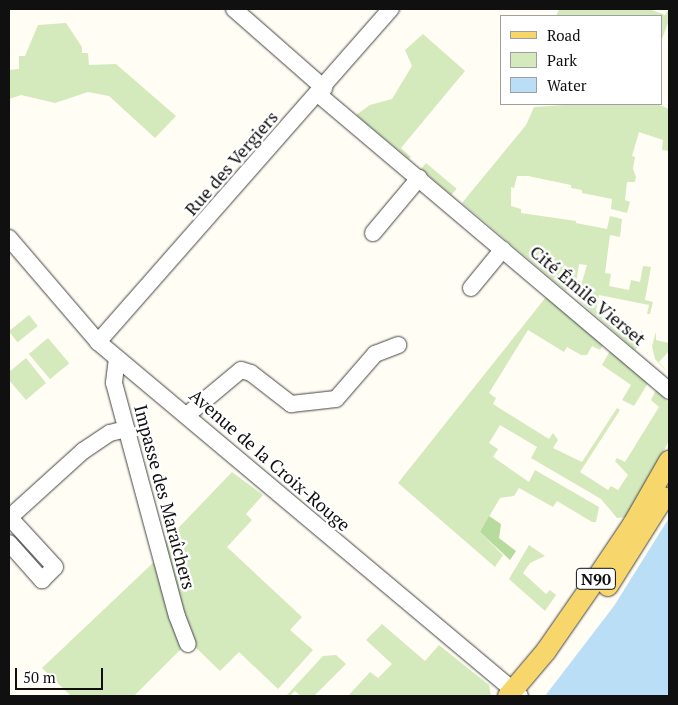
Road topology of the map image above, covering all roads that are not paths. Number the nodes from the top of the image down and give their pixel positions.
1 (234, 9) edge
2 (391, 9) edge
3 (321, 91) junction
4 (419, 178) junction
5 (373, 233) dead end
6 (9, 238) edge
7 (503, 249) junction
8 (471, 288) dead end
9 (98, 342) junction
10 (398, 346) dead end
11 (118, 358) junction
12 (669, 391) edge
13 (187, 416) junction
14 (126, 429) junction
15 (669, 461) edge
16 (669, 487) edge
17 (9, 518) edge
18 (9, 543) edge
19 (188, 644) dead end
20 (517, 695) edge

1 - 3 street, Cité Émile Vierset
2 - 3 street, Rue des Vergiers
3 - 4 street, Cité Émile Vierset
3 - 9 street, Rue des Vergiers
4 - 5 street
4 - 7 street, Cité Émile Vierset
6 - 9 street, Avenue de la Croix-Rouge
7 - 8 street, Cité Émile Vierset
7 - 12 street, Cité Émile Vierset
9 - 11 street, Avenue de la Croix-Rouge
10 - 13 street
11 - 13 street, Avenue de la Croix-Rouge
11 - 14 street, Impasse des Maraîchers
13 - 20 street, Avenue de la Croix-Rouge
14 - 17 street
14 - 19 street, Impasse des Maraîchers
15 - 20 main road, N90
16 - 20 main road, N90
17 - 18 street

